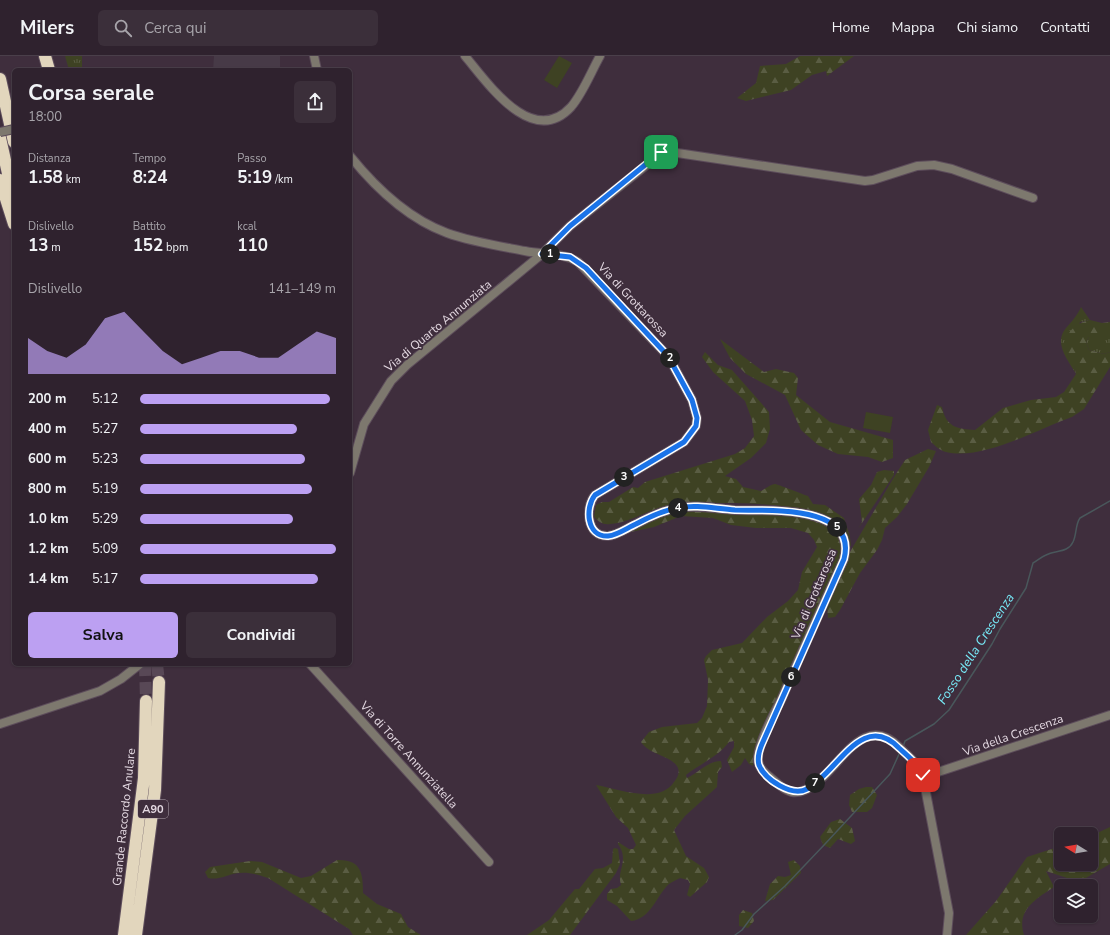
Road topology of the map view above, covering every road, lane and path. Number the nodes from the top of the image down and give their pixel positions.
1 (45, 56) edge
2 (49, 56) edge
3 (314, 56) edge
4 (465, 56) edge
5 (600, 56) edge
6 (48, 68) edge
7 (52, 68) edge
8 (316, 68) edge
9 (0, 79) edge
10 (12, 129) edge
11 (0, 132) edge
12 (12, 133) edge
13 (0, 138) edge
14 (352, 158) edge
15 (0, 180) edge
16 (12, 191) edge
17 (1033, 198) dead end
18 (12, 218) edge
19 (542, 254) junction
20 (352, 466) edge
21 (137, 666) edge
22 (312, 666) edge
23 (159, 682) tunnel mouth
24 (146, 701) tunnel mouth
25 (1110, 715) edge
26 (0, 724) edge
27 (923, 777) junction
28 (489, 862) dead end
29 (124, 935) edge
30 (136, 935) edge
31 (946, 935) edge

1 - 6 highway
2 - 7 highway
3 - 8 street
4 - 5 street
9 - 12 highway
10 - 11 street, bridge
13 - 16 highway
14 - 19 street, Via di Grottarossa
15 - 18 highway
17 - 19 street, Via di Quarto Annunziata
19 - 20 street, Via di Quarto Annunziata
19 - 27 street, Via di Grottarossa
21 - 26 street
22 - 28 street, Via di Torre Annunziatella
23 - 30 highway, A90
24 - 29 highway, Grande Raccordo Anulare / A90
25 - 27 street, Via della Crescenza
27 - 31 street, Via di Grottarossa

